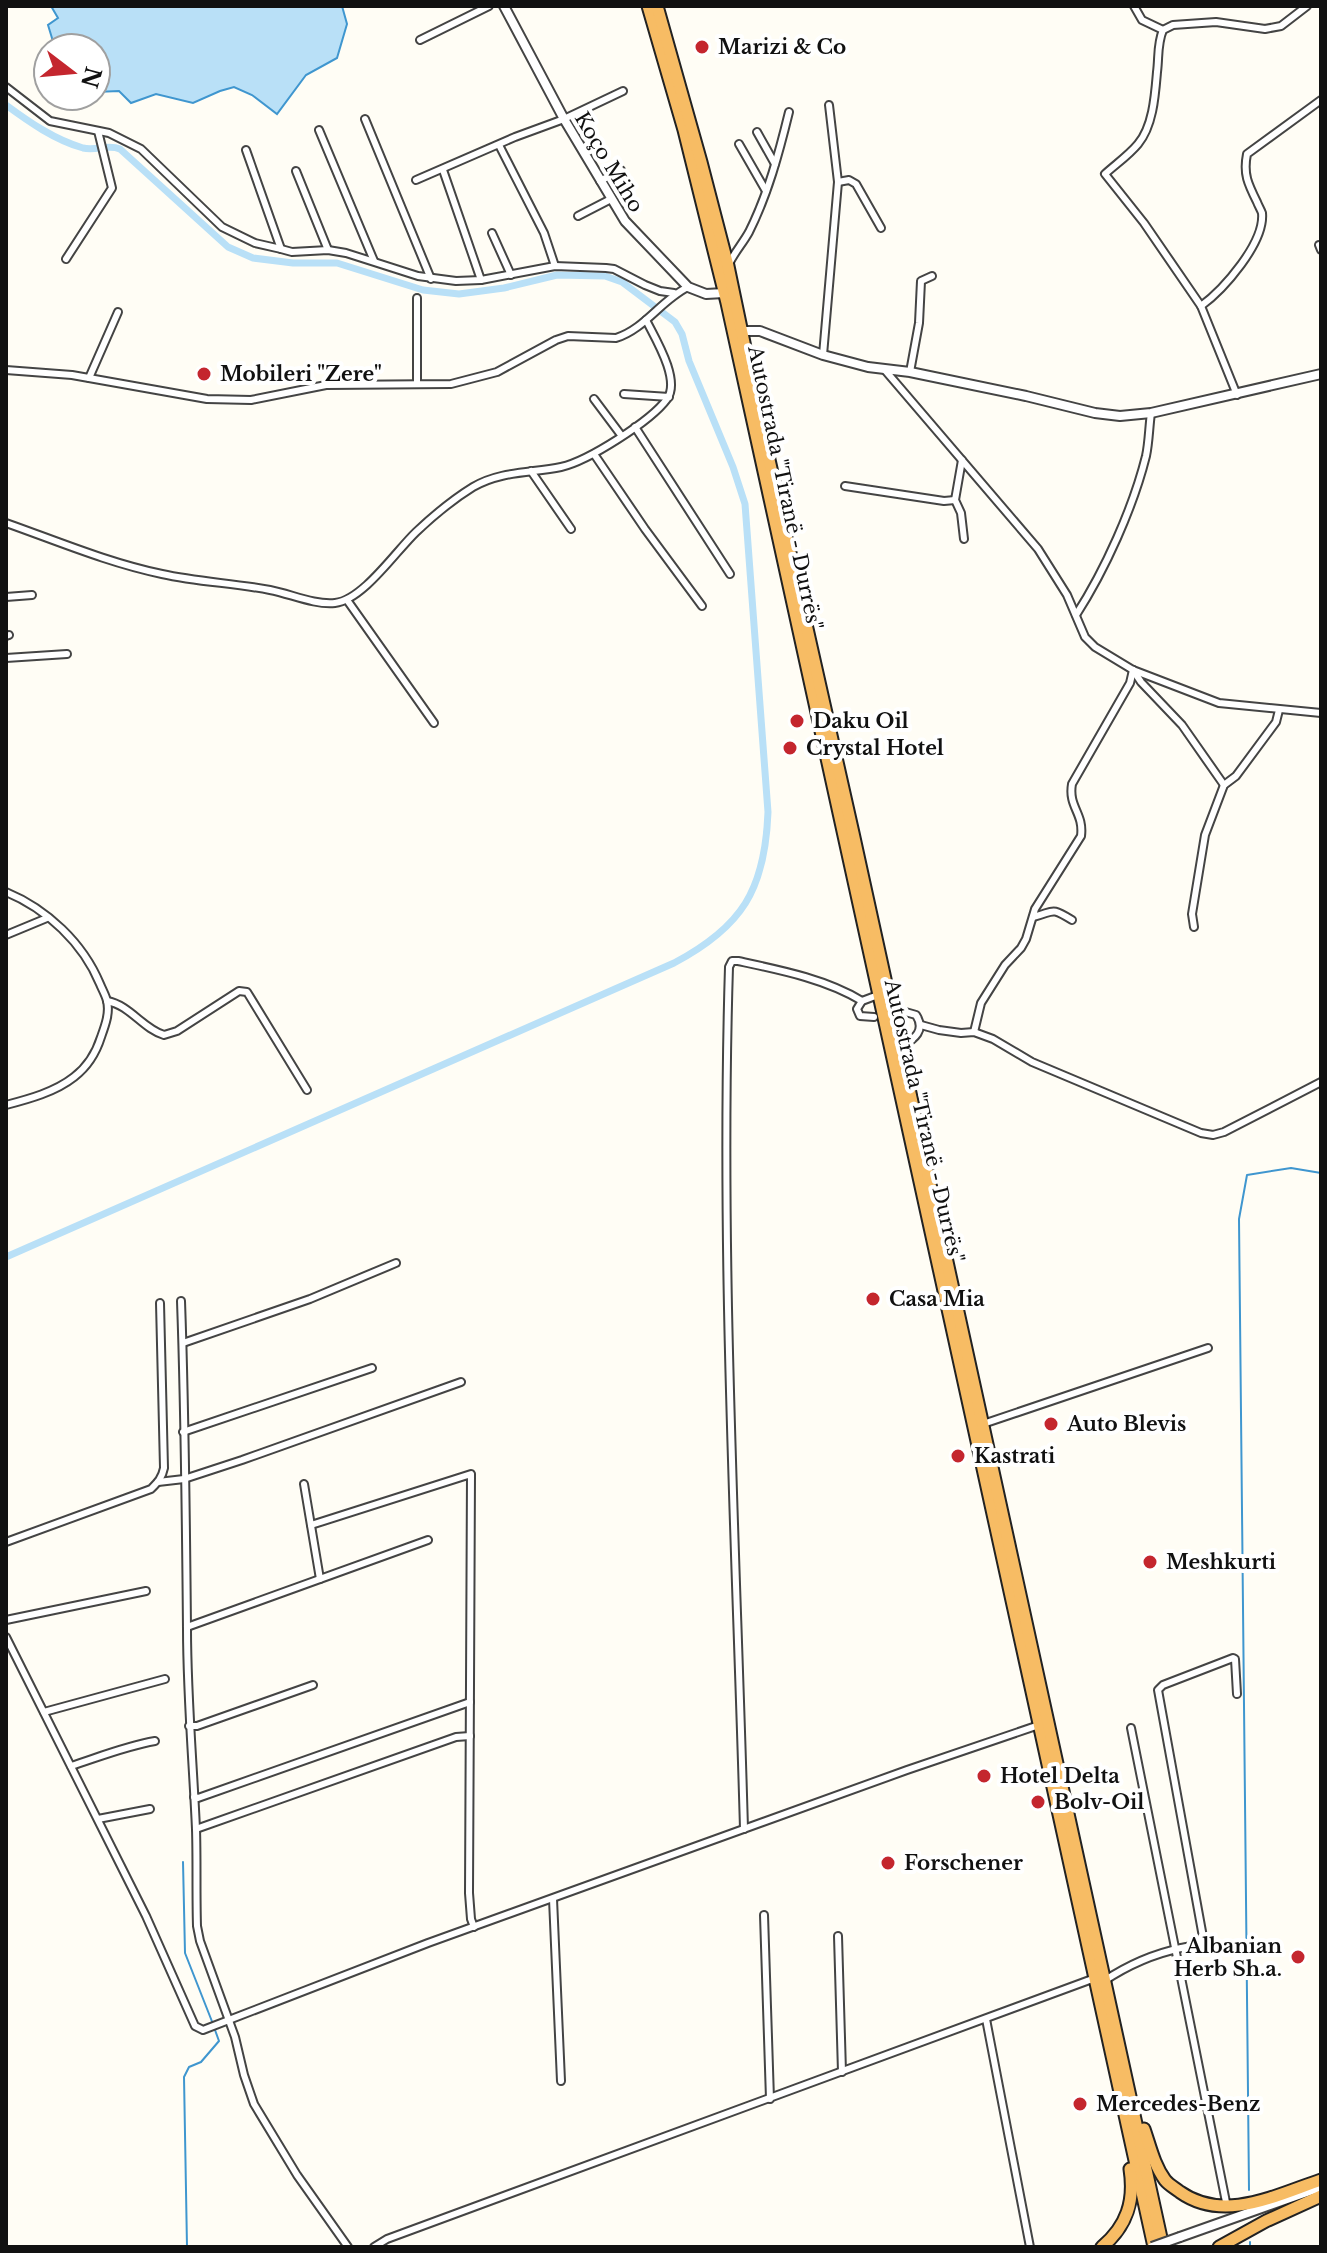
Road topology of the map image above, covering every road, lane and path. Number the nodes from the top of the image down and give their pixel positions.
1 (489, 6) edge
2 (504, 6) edge
3 (648, 6) edge
4 (657, 6) edge
5 (1134, 6) edge
6 (1307, 6) edge
7 (1163, 30) junction
8 (420, 40) dead end
9 (6, 87) edge
10 (623, 91) dead end
11 (1321, 100) edge
12 (829, 105) dead end
13 (789, 112) dead end
14 (365, 119) dead end
15 (564, 119) junction
16 (319, 130) dead end
17 (98, 131) junction
18 (757, 132) dead end
19 (739, 144) dead end
20 (499, 145) junction
21 (246, 150) dead end
22 (775, 164) junction
23 (443, 170) junction
24 (621, 170) dead end
25 (296, 171) dead end
26 (416, 180) dead end
27 (600, 181) junction
28 (838, 182) junction
29 (766, 191) junction
30 (611, 199) junction
31 (578, 216) dead end
32 (881, 228) dead end
33 (492, 233) dead end
34 (281, 249) junction
35 (328, 250) junction
36 (66, 259) dead end
37 (374, 261) junction
38 (555, 266) junction
39 (728, 266) junction
40 (511, 275) junction
41 (932, 276) dead end
42 (431, 279) junction
43 (481, 280) junction
44 (688, 287) junction
45 (674, 293) junction
46 (724, 293) junction
47 (417, 298) dead end
48 (1201, 306) junction
49 (118, 312) dead end
50 (646, 320) junction
51 (742, 331) junction
52 (823, 355) junction
53 (884, 369) junction
54 (6, 370) edge
55 (910, 372) junction
56 (1321, 374) edge
57 (89, 378) junction
58 (417, 384) junction
59 (624, 394) dead end
60 (1237, 395) junction
61 (669, 397) junction
62 (594, 399) dead end
63 (1151, 413) junction
64 (635, 427) junction
65 (621, 435) junction
66 (594, 454) junction
67 (962, 460) junction
68 (531, 471) junction
69 (845, 486) dead end
70 (955, 500) junction
71 (6, 523) edge
72 (571, 529) dead end
73 (964, 539) dead end
74 (730, 574) dead end
75 (32, 595) dead end
76 (6, 597) edge
77 (347, 600) junction
78 (702, 606) dead end
79 (1076, 615) junction
80 (67, 654) dead end
81 (6, 658) edge
82 (1133, 670) junction
83 (1279, 710) junction
84 (1321, 713) edge
85 (434, 723) dead end
86 (1224, 785) junction
87 (6, 892) edge
88 (1033, 917) junction
89 (47, 918) junction
90 (1072, 920) dead end
91 (1194, 927) dead end
92 (6, 935) edge
93 (878, 995) junction
94 (107, 1001) junction
95 (862, 1001) junction
96 (902, 1011) dead end
97 (874, 1017) dead end
98 (921, 1025) junction
99 (974, 1032) junction
100 (899, 1049) junction
101 (1321, 1082) edge
102 (307, 1090) dead end
103 (6, 1105) edge
104 (396, 1263) dead end
105 (181, 1301) dead end
106 (160, 1303) dead end
107 (183, 1343) junction
108 (1208, 1348) dead end
109 (372, 1368) dead end
110 (461, 1382) dead end
111 (983, 1424) junction
112 (183, 1432) junction
113 (184, 1479) junction
114 (158, 1482) junction
115 (304, 1484) dead end
116 (311, 1525) junction
117 (428, 1540) dead end
118 (6, 1542) edge
119 (320, 1579) junction
120 (146, 1591) dead end
121 (6, 1620) edge
122 (187, 1627) junction
123 (6, 1637) edge
124 (165, 1679) dead end
125 (313, 1685) dead end
126 (1237, 1694) dead end
127 (470, 1702) junction
128 (44, 1712) junction
129 (1039, 1725) junction
130 (189, 1726) junction
131 (1131, 1728) dead end
132 (470, 1736) junction
133 (155, 1741) dead end
134 (71, 1766) junction
135 (194, 1797) junction
136 (150, 1809) dead end
137 (98, 1819) junction
138 (196, 1829) junction
139 (744, 1829) junction
140 (553, 1899) junction
141 (764, 1915) dead end
142 (474, 1927) junction
143 (838, 1936) dead end
144 (1176, 1949) junction
145 (1100, 1979) junction
146 (986, 2019) junction
147 (229, 2020) junction
148 (1115, 2070) junction
149 (842, 2072) junction
150 (561, 2081) dead end
151 (1131, 2098) junction
152 (770, 2099) junction
153 (1321, 2180) edge
154 (1321, 2187) edge
155 (1321, 2196) edge
156 (1227, 2207) junction
157 (348, 2247) edge
158 (374, 2247) edge
159 (1030, 2247) edge
160 (1102, 2247) edge
161 (1153, 2247) edge
162 (1163, 2247) edge
163 (1219, 2247) edge

1 - 8 street
2 - 15 street, Koço Miho
3 - 46 highway, Autostrada "Tiranë - Durrës"
4 - 39 highway, Autostrada "Tiranë - Durrës"
5 - 7 street
6 - 7 street
7 - 48 street
9 - 17 street
10 - 15 street
11 - 48 street
12 - 28 street
13 - 22 street
14 - 42 street
15 - 20 street
15 - 27 street, Koço Miho
16 - 37 street
17 - 34 street
17 - 36 street
18 - 22 street
19 - 29 street
20 - 23 street
20 - 38 street
21 - 34 street
22 - 29 street
23 - 26 street
23 - 43 street
24 - 27 street
25 - 35 street
27 - 30 street, Koço Miho
28 - 32 street
28 - 52 street
29 - 39 street
30 - 31 street
30 - 44 street, Koço Miho
33 - 40 street
34 - 35 street
35 - 37 street
37 - 42 street
38 - 40 street
38 - 45 street
39 - 51 highway, Autostrada "Tiranë - Durrës"
40 - 43 street
41 - 55 street
42 - 43 street
44 - 45 street
44 - 46 street
45 - 50 street
46 - 93 highway, Autostrada "Tiranë - Durrës"
47 - 58 street
48 - 60 street
49 - 57 street
50 - 58 street
50 - 61 street
51 - 52 street
51 - 100 highway, Autostrada "Tiranë - Durrës"
52 - 53 street
53 - 55 street
53 - 67 street
54 - 57 street
55 - 63 street
56 - 60 street
57 - 58 street
59 - 61 street
60 - 63 street
61 - 64 street
62 - 65 street
63 - 79 street
64 - 65 street
64 - 74 street
65 - 66 street
66 - 68 street
66 - 78 street
67 - 70 street
67 - 79 street
68 - 72 street
68 - 77 street
69 - 70 street
70 - 73 street
71 - 77 street
75 - 76 street
77 - 85 street
79 - 82 street
80 - 81 street
82 - 83 street
82 - 86 street
82 - 88 street
83 - 84 street
83 - 86 street
86 - 91 street
87 - 89 street
88 - 90 street
88 - 99 street
89 - 92 street
89 - 94 street
93 - 95 street
93 - 129 highway, Autostrada "Tiranë - Durrës"
94 - 102 street
94 - 103 street
95 - 97 street
95 - 139 street
96 - 98 street
98 - 99 street
98 - 100 street
99 - 101 street
100 - 111 highway, Autostrada "Tiranë - Durrës"
104 - 107 street
105 - 107 street
106 - 114 street
107 - 112 street
108 - 111 street
109 - 112 street
110 - 113 street
111 - 145 highway, Autostrada "Tiranë - Durrës"
112 - 113 street
113 - 114 street
113 - 122 street
114 - 118 street
115 - 116 street
116 - 119 street
116 - 127 street
117 - 119 street
119 - 122 street
120 - 121 street
122 - 130 street
123 - 128 street
124 - 128 street
125 - 130 street
126 - 144 street
127 - 132 street
127 - 135 street
128 - 134 street
129 - 139 street
129 - 145 highway, Autostrada "Tiranë - Durrës"
130 - 135 street
131 - 144 street
132 - 138 street
132 - 142 street
133 - 134 street
134 - 137 street
135 - 138 street
136 - 137 street
137 - 147 street
138 - 147 street
139 - 140 street
140 - 142 street
140 - 150 street
141 - 152 street
142 - 147 street
143 - 149 street
144 - 145 street
144 - 156 street
145 - 146 street
145 - 148 highway, Autostrada "Tiranë - Durrës"
145 - 151 highway, Autostrada "Tiranë - Durrës"
146 - 149 street
146 - 159 street
147 - 157 street
148 - 160 highway
148 - 161 highway, Autostrada "Tiranë - Durrës"
149 - 152 street
151 - 156 highway
151 - 162 highway, Autostrada "Tiranë - Durrës"
152 - 158 street
153 - 156 highway
154 - 161 street, bridge
155 - 163 highway

